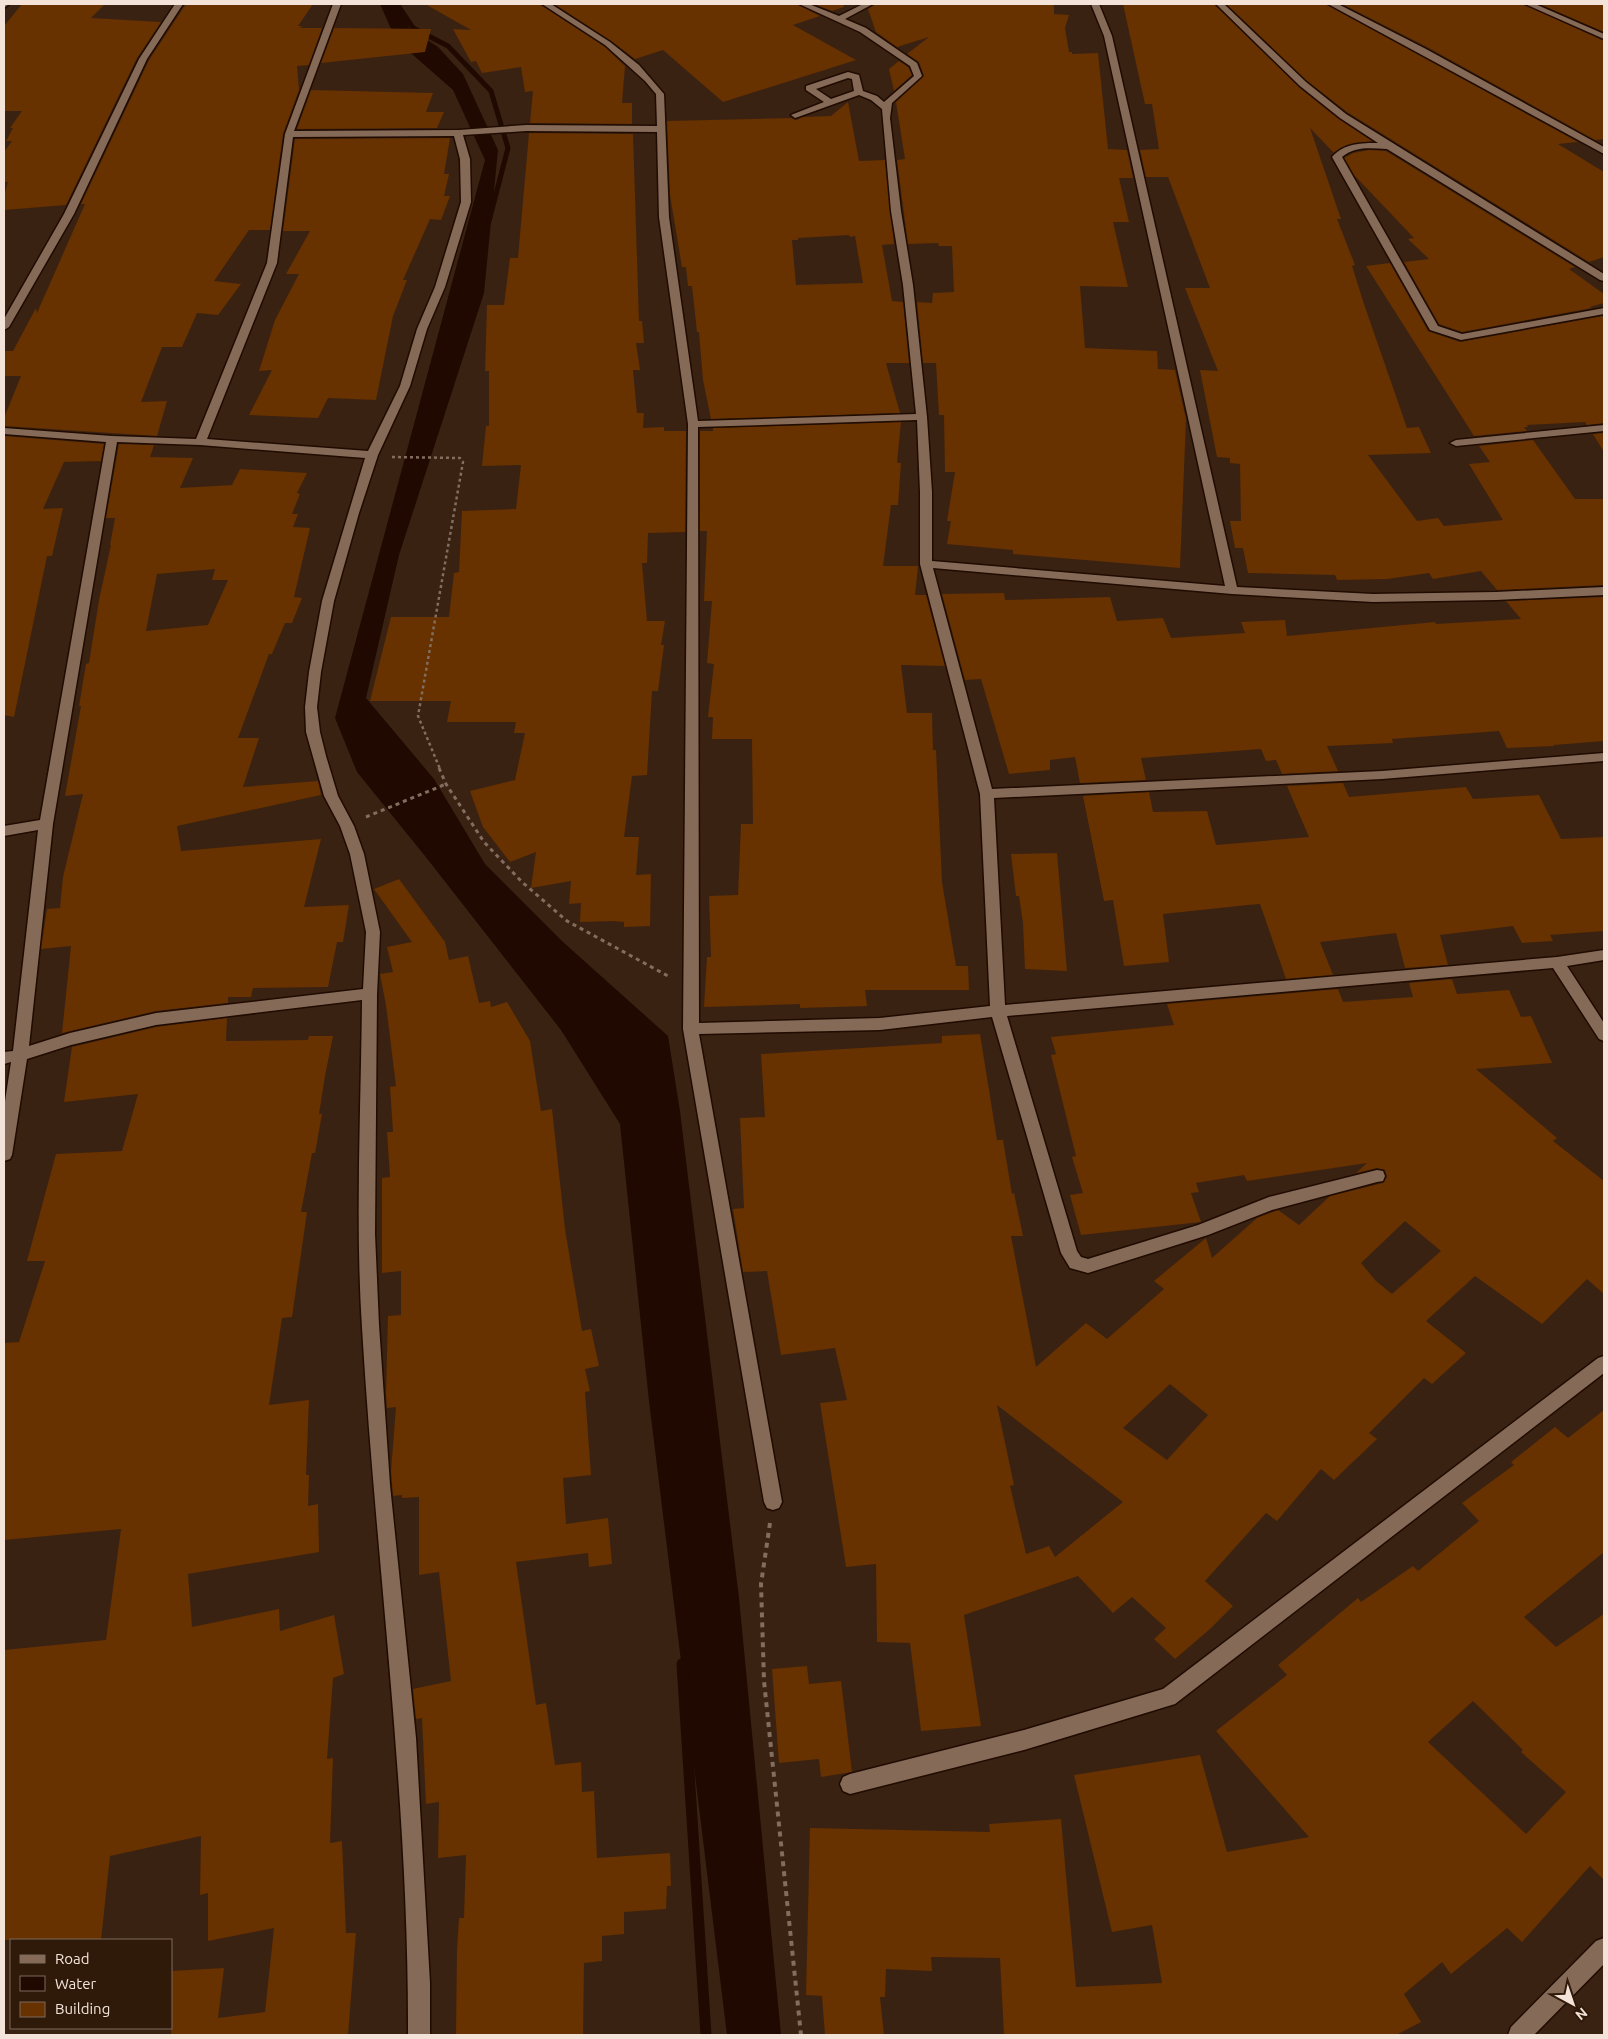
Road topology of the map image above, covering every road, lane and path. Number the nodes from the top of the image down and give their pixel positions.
1 (179, 4) edge
2 (336, 4) edge
3 (546, 4) edge
4 (803, 4) edge
5 (869, 4) edge
6 (1095, 4) edge
7 (1220, 4) edge
8 (1332, 4) edge
9 (1529, 4) edge
10 (840, 19) junction
11 (1604, 37) edge
12 (859, 92) junction
13 (830, 102) junction
14 (885, 106) junction
15 (796, 115) dead end
16 (661, 129) junction
17 (458, 133) junction
18 (289, 134) junction
19 (1388, 146) junction
20 (1604, 151) edge
21 (1604, 278) edge
22 (1604, 311) edge
23 (4, 327) edge
24 (922, 417) junction
25 (693, 424) junction
26 (1604, 428) edge
27 (4, 431) edge
28 (112, 439) junction
29 (200, 442) junction
30 (1456, 443) dead end
31 (372, 455) junction
32 (397, 458) dead end
33 (926, 564) junction
34 (1232, 590) junction
35 (1604, 591) edge
36 (1604, 757) edge
37 (446, 784) junction
38 (986, 794) junction
39 (371, 815) dead end
40 (46, 824) junction
41 (4, 831) edge
42 (1604, 955) edge
43 (1556, 962) junction
44 (691, 988) junction
45 (370, 994) junction
46 (998, 1011) junction
47 (691, 1029) junction
48 (1604, 1035) edge
49 (20, 1055) junction
50 (4, 1058) edge
51 (4, 1155) edge
52 (1377, 1176) dead end
53 (1604, 1363) edge
54 (773, 1502) joint
55 (850, 1784) dead end
56 (1604, 1949) edge
57 (419, 2035) edge
58 (801, 2035) edge
59 (1519, 2035) edge

1 - 23 street
2 - 18 street
3 - 16 street
4 - 10 street
5 - 10 street
6 - 34 street
7 - 19 street
8 - 20 street
9 - 11 street
10 - 14 street
12 - 13 street
12 - 13 street
12 - 14 street
13 - 15 street
14 - 24 street
16 - 17 street
16 - 25 street
17 - 18 street
17 - 31 street
18 - 29 street
19 - 21 street
19 - 22 street
24 - 25 street
24 - 33 street
25 - 44 street
26 - 30 street
27 - 28 street
28 - 29 street
28 - 40 street
29 - 31 street
31 - 45 street
32 - 37 path
33 - 34 street
33 - 38 street
34 - 35 street
36 - 38 street
37 - 39 path
37 - 44 path
38 - 46 street
40 - 41 street
40 - 49 street
42 - 43 street
43 - 46 street
43 - 48 street
44 - 47 street
45 - 49 street
45 - 57 street
46 - 47 street
46 - 52 street
47 - 54 street
49 - 50 street
49 - 51 street
53 - 55 street
54 - 58 path
56 - 59 street

